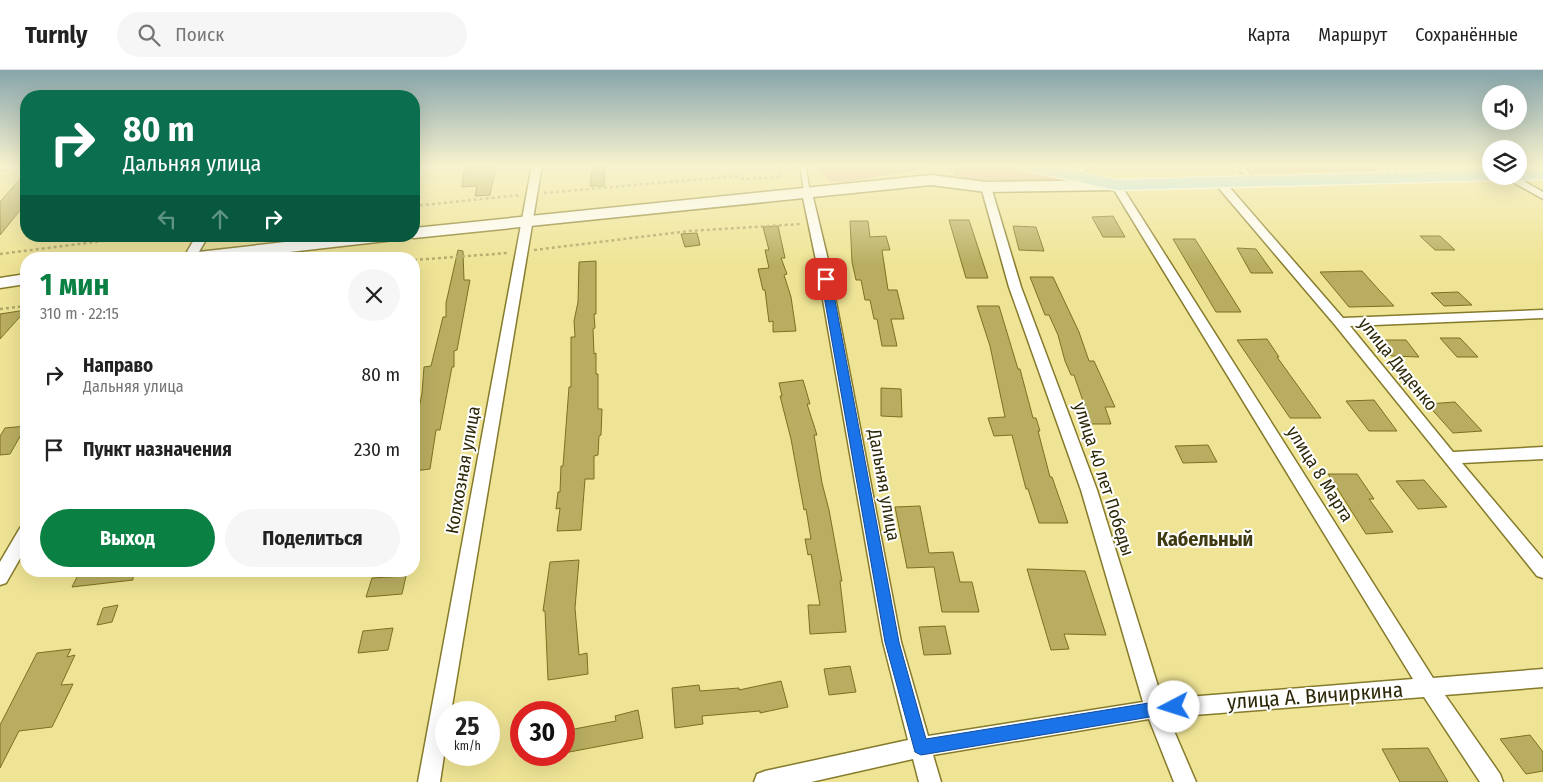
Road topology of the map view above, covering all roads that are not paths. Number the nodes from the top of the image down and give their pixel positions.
1 (531, 198) edge
2 (764, 198) edge
3 (809, 198) edge
4 (989, 198) edge
5 (1124, 198) edge
6 (1233, 198) edge
7 (526, 221) junction
8 (420, 232) edge
9 (331, 242) edge
10 (241, 252) edge
11 (20, 280) edge
12 (0, 282) edge
13 (1543, 314) edge
14 (1340, 322) junction
15 (1543, 452) edge
16 (1448, 458) junction
17 (20, 543) edge
18 (1543, 571) edge
19 (0, 578) edge
20 (1543, 678) edge
21 (1430, 688) junction
22 (1155, 709) junction
23 (921, 747) junction
24 (429, 782) edge
25 (764, 782) edge
26 (930, 782) edge
27 (1185, 782) edge
28 (1492, 782) edge

1 - 7 street, Колхозная улица
2 - 7 main road
3 - 23 street, Дальняя улица
4 - 22 street, улица 40 лет Победы
5 - 21 street, улица 8 Марта
6 - 14 street, улица Диденко
7 - 8 main road
7 - 24 street, Колхозная улица
9 - 10 main road
11 - 12 main road
13 - 14 street
14 - 16 street, улица Диденко
15 - 16 street
16 - 18 street, улица Диденко
17 - 19 street
20 - 21 street, улица А. Вичиркина
21 - 22 street, улица А. Вичиркина
21 - 28 street, улица 8 Марта
22 - 23 street, улица А. Вичиркина
22 - 27 street, улица 40 лет Победы
23 - 25 street, улица А. Вичиркина
23 - 26 street, Дальняя улица

